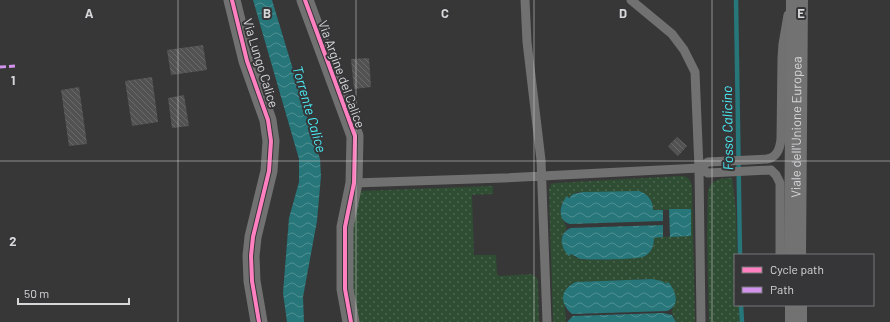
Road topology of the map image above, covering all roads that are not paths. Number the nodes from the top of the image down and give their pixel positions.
1 (232, 0) edge
2 (305, 0) edge
3 (525, 0) edge
4 (631, 0) edge
5 (792, 0) edge
6 (797, 0) edge
7 (699, 168) junction
8 (542, 176) junction
9 (354, 183) junction
10 (780, 254) edge
11 (795, 254) edge
12 (790, 306) edge
13 (796, 306) edge
14 (259, 322) edge
15 (351, 322) edge
16 (546, 322) edge
17 (701, 322) edge
18 (795, 322) edge

1 - 14 street, Via Lungo Calice
2 - 9 street, Via Argine del Calice
3 - 8 lane
4 - 7 lane
5 - 7 lane
6 - 11 main road, Viale dell'Unione Europea
7 - 8 lane
7 - 10 lane
7 - 17 lane
8 - 9 lane
8 - 16 lane
9 - 15 street, Via Argine del Calice
12 - 18 lane
13 - 18 main road

